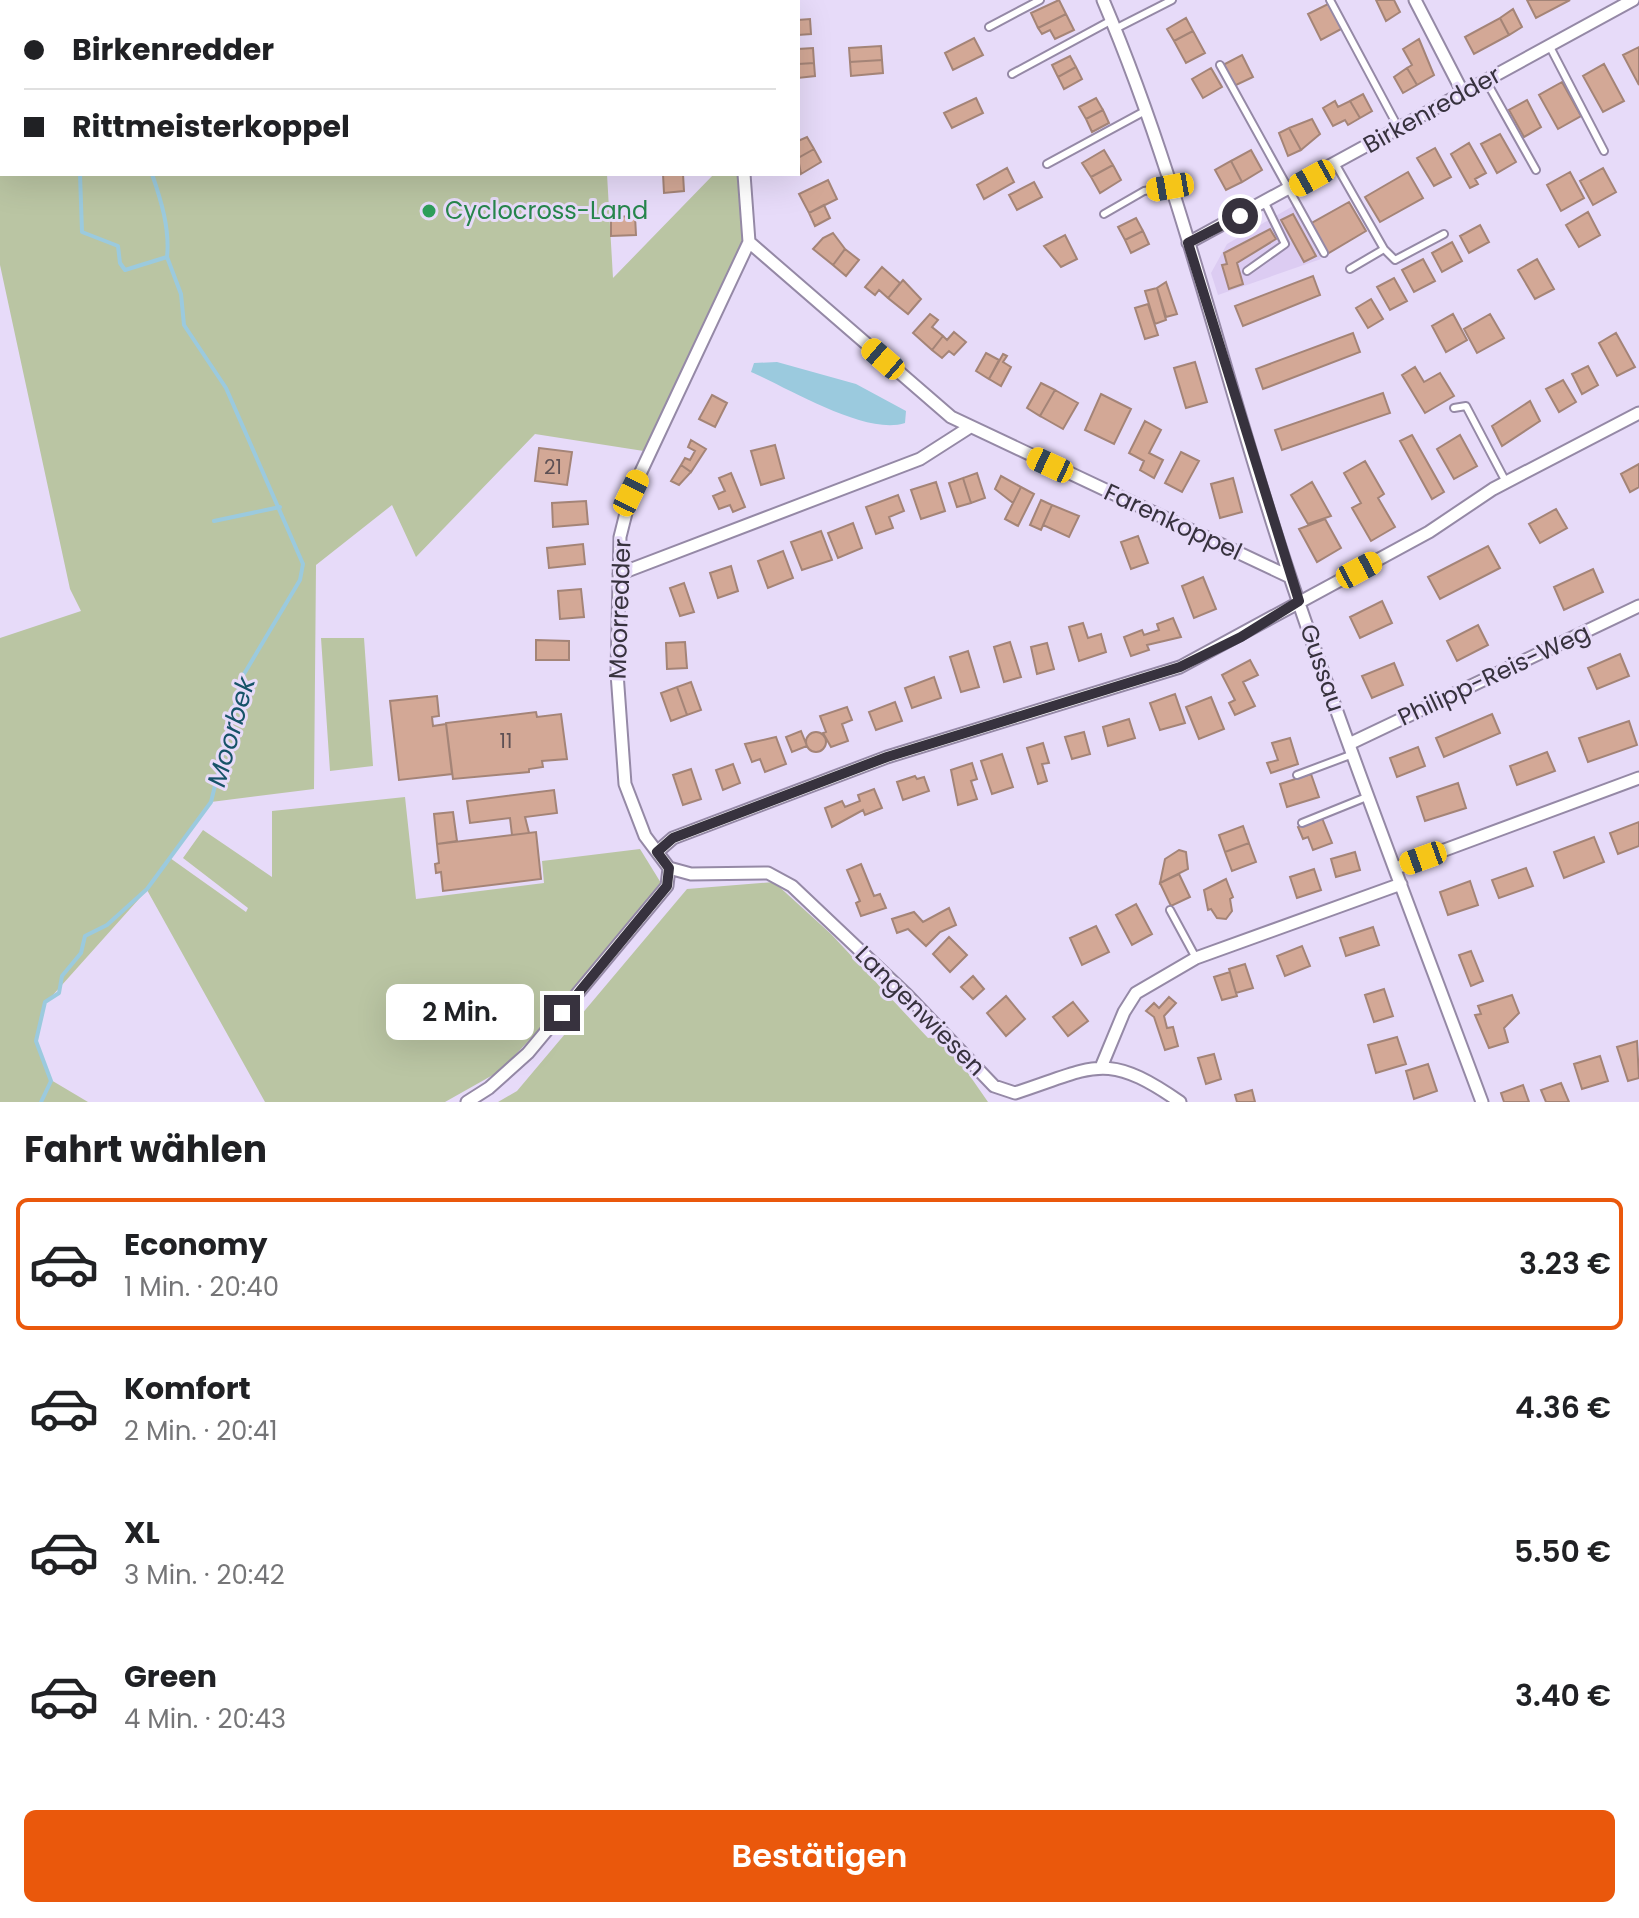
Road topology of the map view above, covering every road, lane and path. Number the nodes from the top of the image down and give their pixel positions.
1 (1040, 0) edge
2 (1103, 0) edge
3 (1172, 0) edge
4 (1330, 0) edge
5 (1415, 0) edge
6 (1633, 0) edge
7 (1113, 25) junction
8 (989, 27) dead end
9 (1549, 45) junction
10 (1220, 65) dead end
11 (1012, 74) dead end
12 (1485, 79) junction
13 (1462, 91) junction
14 (1145, 111) junction
15 (1398, 127) junction
16 (1604, 151) dead end
17 (1047, 164) dead end
18 (1336, 165) junction
19 (1536, 170) dead end
20 (744, 176) edge
21 (1170, 187) junction
22 (1289, 190) junction
23 (1265, 203) junction
24 (1104, 214) dead end
25 (1444, 234) dead end
26 (749, 242) junction
27 (1188, 243) junction
28 (1384, 249) junction
29 (1324, 253) dead end
30 (1350, 269) dead end
31 (1247, 271) dead end
32 (1454, 408) dead end
33 (1639, 413) edge
34 (970, 427) junction
35 (1506, 482) junction
36 (619, 574) junction
37 (1290, 577) junction
38 (1299, 601) junction
39 (1639, 606) edge
40 (1351, 749) junction
41 (1297, 775) dead end
42 (1639, 778) edge
43 (1369, 796) junction
44 (1302, 823) dead end
45 (657, 852) junction
46 (669, 868) junction
47 (1396, 868) junction
48 (1401, 884) junction
49 (1170, 910) dead end
50 (1196, 958) junction
51 (1102, 1065) junction
52 (467, 1102) edge
53 (1180, 1102) edge
54 (1482, 1102) edge

1 - 8 lane
2 - 7 street, Gussau
3 - 7 lane
4 - 15 lane
5 - 13 street
6 - 9 street, Birkenredder
7 - 11 lane
7 - 14 street, Gussau
9 - 12 street, Birkenredder
9 - 16 lane
10 - 22 lane
12 - 13 street, Birkenredder
12 - 19 lane
13 - 15 street, Birkenredder
14 - 17 lane
14 - 21 street, Gussau
15 - 18 street, Birkenredder
18 - 22 street, Birkenredder
18 - 28 lane
20 - 26 street, Moorredder
21 - 24 lane
21 - 27 street, Gussau
22 - 23 street, Birkenredder
22 - 29 lane
23 - 27 street, Birkenredder
23 - 31 lane
25 - 28 lane
26 - 34 street, Farenkoppel
26 - 36 street, Moorredder
27 - 37 street, Gussau
28 - 30 lane
32 - 35 lane
33 - 35 street
34 - 36 street
34 - 37 street, Farenkoppel
35 - 38 street
36 - 45 street, Moorredder
37 - 38 street, Gussau
38 - 40 street, Gussau
38 - 45 street
39 - 40 street, Philipp-Reis-Weg
40 - 41 lane
40 - 43 street, Gussau
42 - 47 street
43 - 44 lane
43 - 47 street, Gussau
45 - 46 street, Moorredder
46 - 51 street, Langenwiesen
46 - 52 street
47 - 48 street, Gussau
48 - 50 street
48 - 54 street, Gussau
49 - 50 lane
50 - 51 street
51 - 53 street

